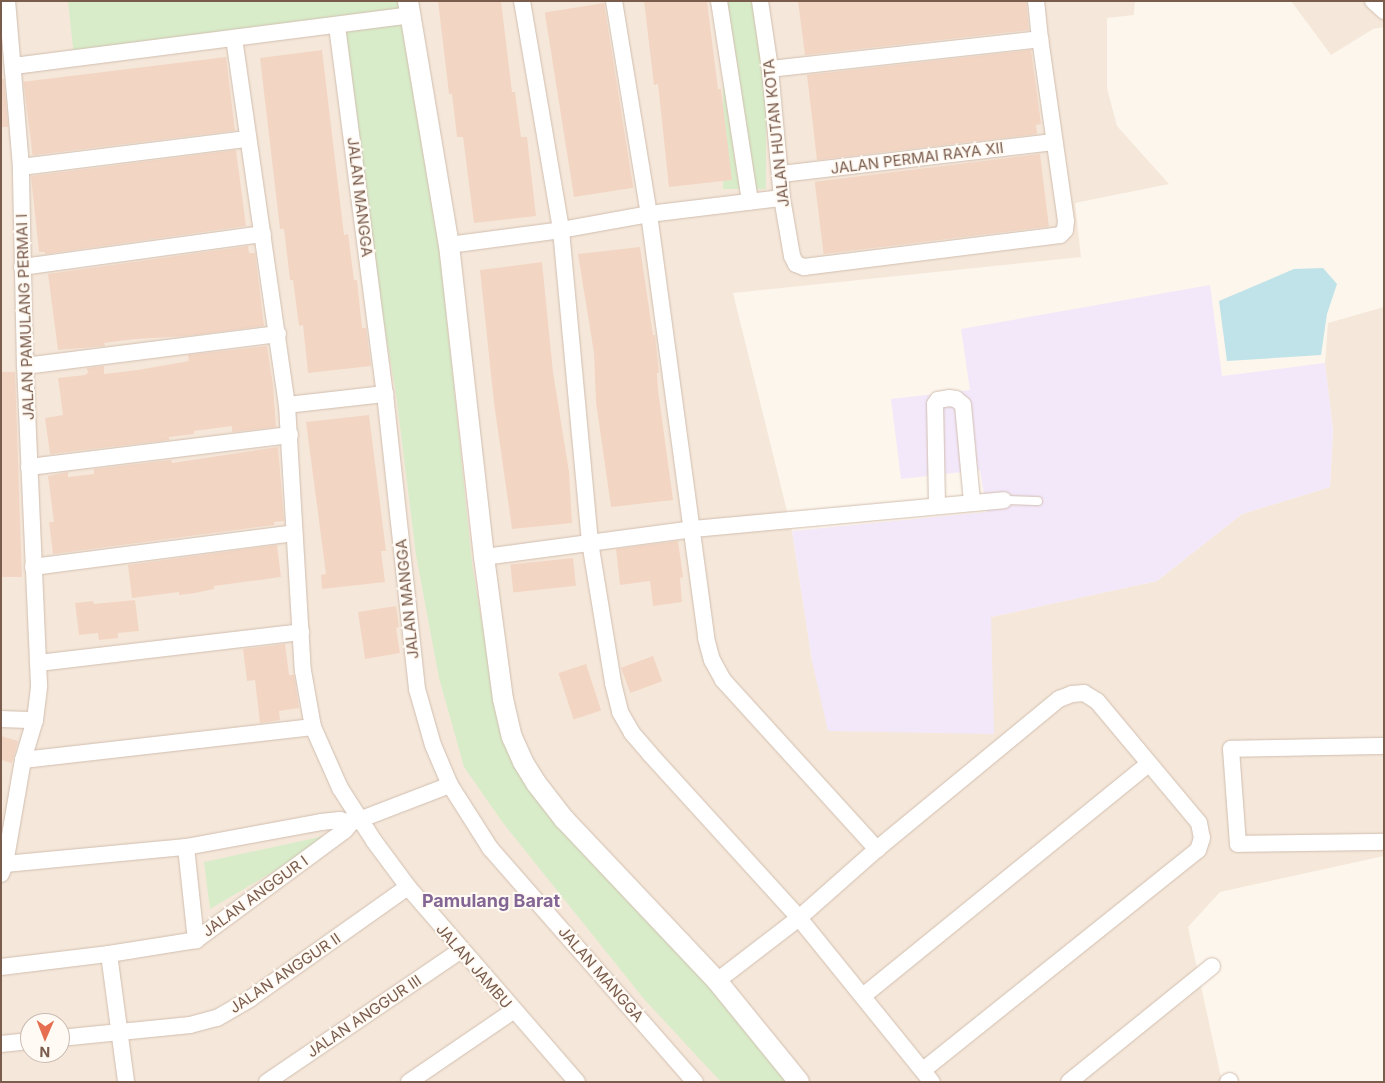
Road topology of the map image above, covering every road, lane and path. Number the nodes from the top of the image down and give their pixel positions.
1 (8, 1) edge
2 (522, 1) edge
3 (614, 1) edge
4 (719, 1) edge
5 (760, 1) edge
6 (1036, 1) edge
7 (409, 8) edge
8 (337, 26) junction
9 (234, 38) junction
10 (1040, 39) junction
11 (14, 66) junction
12 (770, 69) junction
13 (248, 139) junction
14 (1054, 142) junction
15 (21, 167) junction
16 (781, 174) junction
17 (782, 198) junction
18 (750, 202) junction
19 (649, 214) junction
20 (561, 230) junction
21 (263, 234) junction
22 (449, 245) junction
23 (22, 267) junction
24 (278, 334) junction
25 (25, 366) junction
26 (385, 394) junction
27 (287, 405) junction
28 (290, 435) junction
29 (29, 467) junction
30 (1004, 500) joint
31 (1038, 501) dead end
32 (972, 502) junction
33 (937, 506) junction
34 (693, 529) junction
35 (294, 533) junction
36 (590, 542) junction
37 (484, 557) junction
38 (33, 567) junction
39 (301, 632) junction
40 (38, 663) junction
41 (1, 719) edge
42 (35, 720) junction
43 (313, 727) junction
44 (1384, 746) edge
45 (22, 760) junction
46 (1148, 764) junction
47 (450, 785) junction
48 (356, 822) junction
49 (1384, 842) edge
50 (186, 847) junction
51 (878, 849) junction
52 (3, 869) edge
53 (408, 887) junction
54 (799, 918) junction
55 (196, 940) junction
56 (461, 950) junction
57 (109, 954) junction
58 (1212, 966) dead end
59 (1, 967) edge
60 (718, 980) junction
61 (863, 996) junction
62 (513, 1011) junction
63 (120, 1032) junction
64 (70, 1037) edge
65 (20, 1042) edge
66 (1, 1044) edge
67 (928, 1076) edge
68 (126, 1082) edge
69 (267, 1082) edge
70 (409, 1082) edge
71 (577, 1082) edge
72 (695, 1082) edge
73 (799, 1082) edge
74 (1069, 1082) edge

1 - 11 street, JALAN PAMULANG PERMAI I
2 - 20 street
3 - 19 street
4 - 18 street
5 - 12 street, JALAN HUTAN KOTA
6 - 10 street
7 - 8 street
7 - 22 street
8 - 9 street
8 - 26 street, JALAN MANGGA
9 - 11 street
9 - 13 street, JALAN JAMBU
10 - 12 street
10 - 14 street
11 - 15 street, JALAN PAMULANG PERMAI I
12 - 16 street, JALAN HUTAN KOTA
13 - 15 street
13 - 21 street, JALAN JAMBU
14 - 16 street, JALAN PERMAI RAYA XII
14 - 17 street, JALAN HUTAN KOTA
15 - 23 street, JALAN PAMULANG PERMAI I
16 - 17 street, JALAN HUTAN KOTA
17 - 18 street
18 - 19 street
19 - 20 street
19 - 34 street
20 - 22 street
20 - 36 street
21 - 23 street
21 - 24 street, JALAN JAMBU
22 - 37 street
23 - 25 street, JALAN PAMULANG PERMAI I
24 - 25 street
24 - 27 street, JALAN JAMBU
25 - 29 street, JALAN PAMULANG PERMAI I
26 - 27 street
26 - 47 street, JALAN MANGGA
27 - 28 street, JALAN JAMBU
28 - 29 street
28 - 35 street, JALAN JAMBU
29 - 38 street, JALAN PAMULANG PERMAI I
30 - 31 lane
30 - 32 street
32 - 33 street
32 - 33 street
33 - 34 street
34 - 36 street
34 - 51 street
35 - 38 street
35 - 39 street, JALAN JAMBU
36 - 37 street
36 - 54 street
37 - 60 street
38 - 40 street, JALAN PAMULANG PERMAI I
39 - 40 street
39 - 43 street, JALAN JAMBU
40 - 42 street, JALAN PAMULANG PERMAI I
41 - 42 street
42 - 45 street, JALAN PAMULANG PERMAI I
43 - 45 street
43 - 48 street, JALAN JAMBU
44 - 49 street
45 - 52 street, JALAN PAMULANG PERMAI I
46 - 51 street
46 - 61 street
46 - 67 street
47 - 48 street
47 - 72 street, JALAN MANGGA
48 - 50 street
48 - 53 street, JALAN JAMBU
48 - 55 street, JALAN ANGGUR I
50 - 52 street
50 - 55 street
51 - 54 street
53 - 56 street, JALAN JAMBU
53 - 63 street, JALAN ANGGUR II
54 - 60 street
54 - 61 street
55 - 57 street, JALAN ANGGUR I
56 - 62 street, JALAN JAMBU
56 - 69 street, JALAN ANGGUR III
57 - 59 street, JALAN ANGGUR I
57 - 63 street
58 - 74 street
60 - 73 street
61 - 67 street
62 - 70 street
62 - 71 street, JALAN JAMBU
63 - 64 street, JALAN ANGGUR II
63 - 68 street
65 - 66 street

